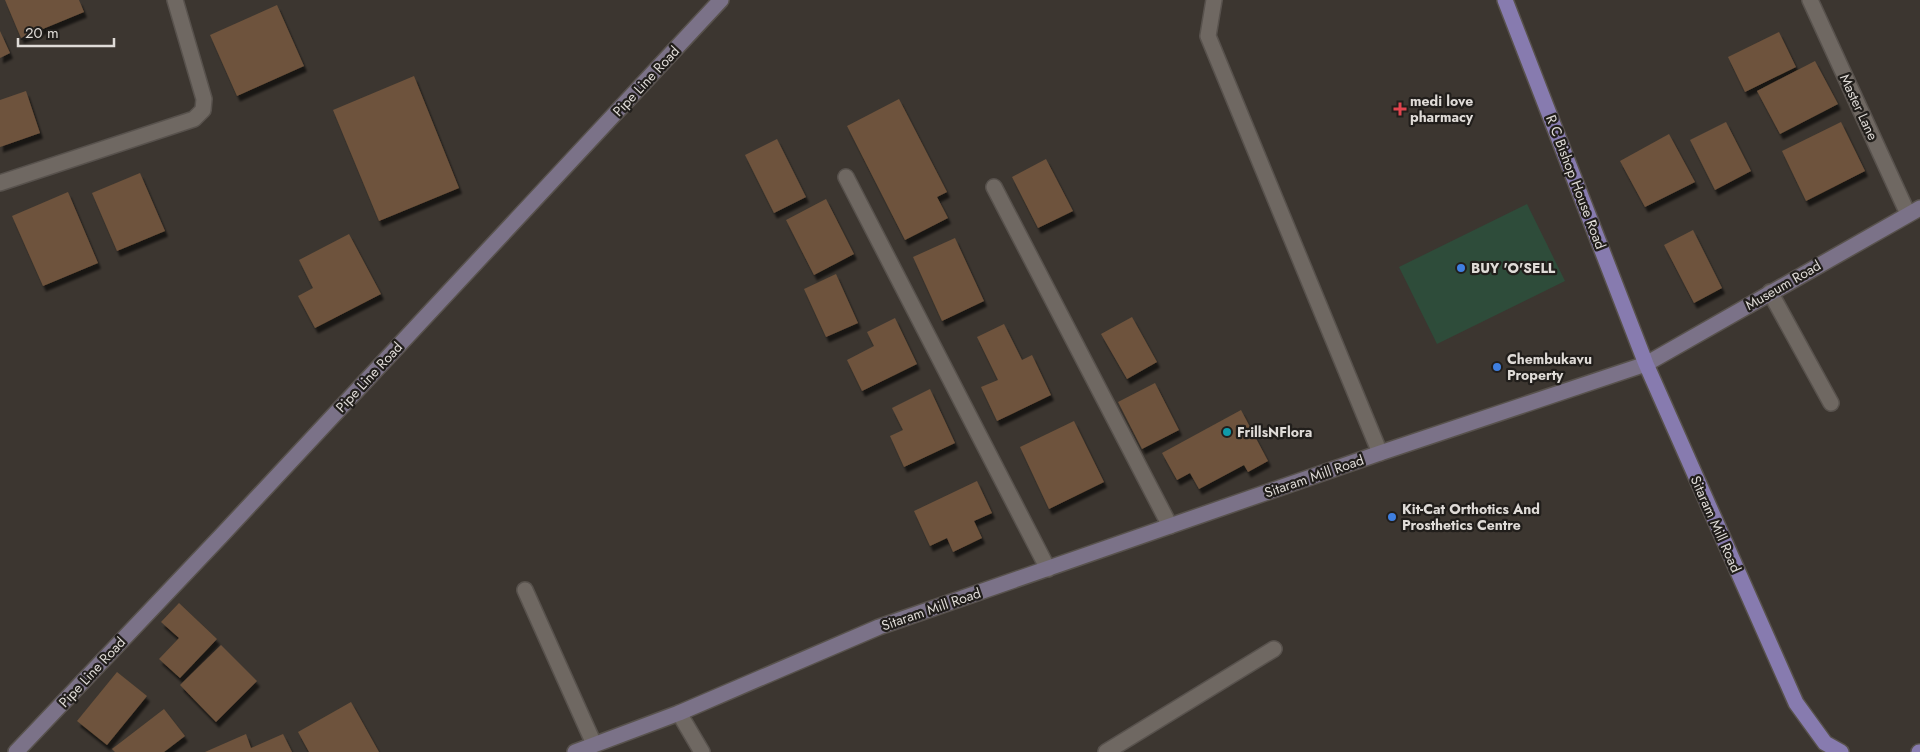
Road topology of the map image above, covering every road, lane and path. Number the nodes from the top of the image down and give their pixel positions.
1 (175, 0) edge
2 (721, 0) edge
3 (1214, 0) edge
4 (1505, 0) edge
5 (1810, 0) edge
6 (846, 177) dead end
7 (0, 182) edge
8 (994, 187) dead end
9 (1914, 211) edge
10 (1770, 292) junction
11 (1646, 364) junction
12 (1831, 403) dead end
13 (1380, 453) junction
14 (1170, 526) junction
15 (1048, 569) junction
16 (526, 590) dead end
17 (1274, 649) dead end
18 (679, 713) junction
19 (594, 744) junction
20 (16, 752) edge
21 (574, 752) edge
22 (702, 752) edge
23 (1106, 752) edge
24 (1842, 752) edge

1 - 7 street
2 - 20 main road, Pipe Line Road
3 - 13 street
4 - 11 main road, R C Bishop House Road
5 - 9 street, Master Lane
6 - 15 street
8 - 14 street
9 - 10 main road, Museum Road
10 - 11 main road, Museum Road
10 - 12 street
11 - 13 main road, Sitaram Mill Road
11 - 24 main road, Sitaram Mill Road
13 - 14 main road, Sitaram Mill Road
14 - 15 main road, Sitaram Mill Road
15 - 18 main road, Sitaram Mill Road
16 - 19 street
17 - 23 street
18 - 19 main road, Sitaram Mill Road
18 - 22 street
19 - 21 main road, Sitaram Mill Road

